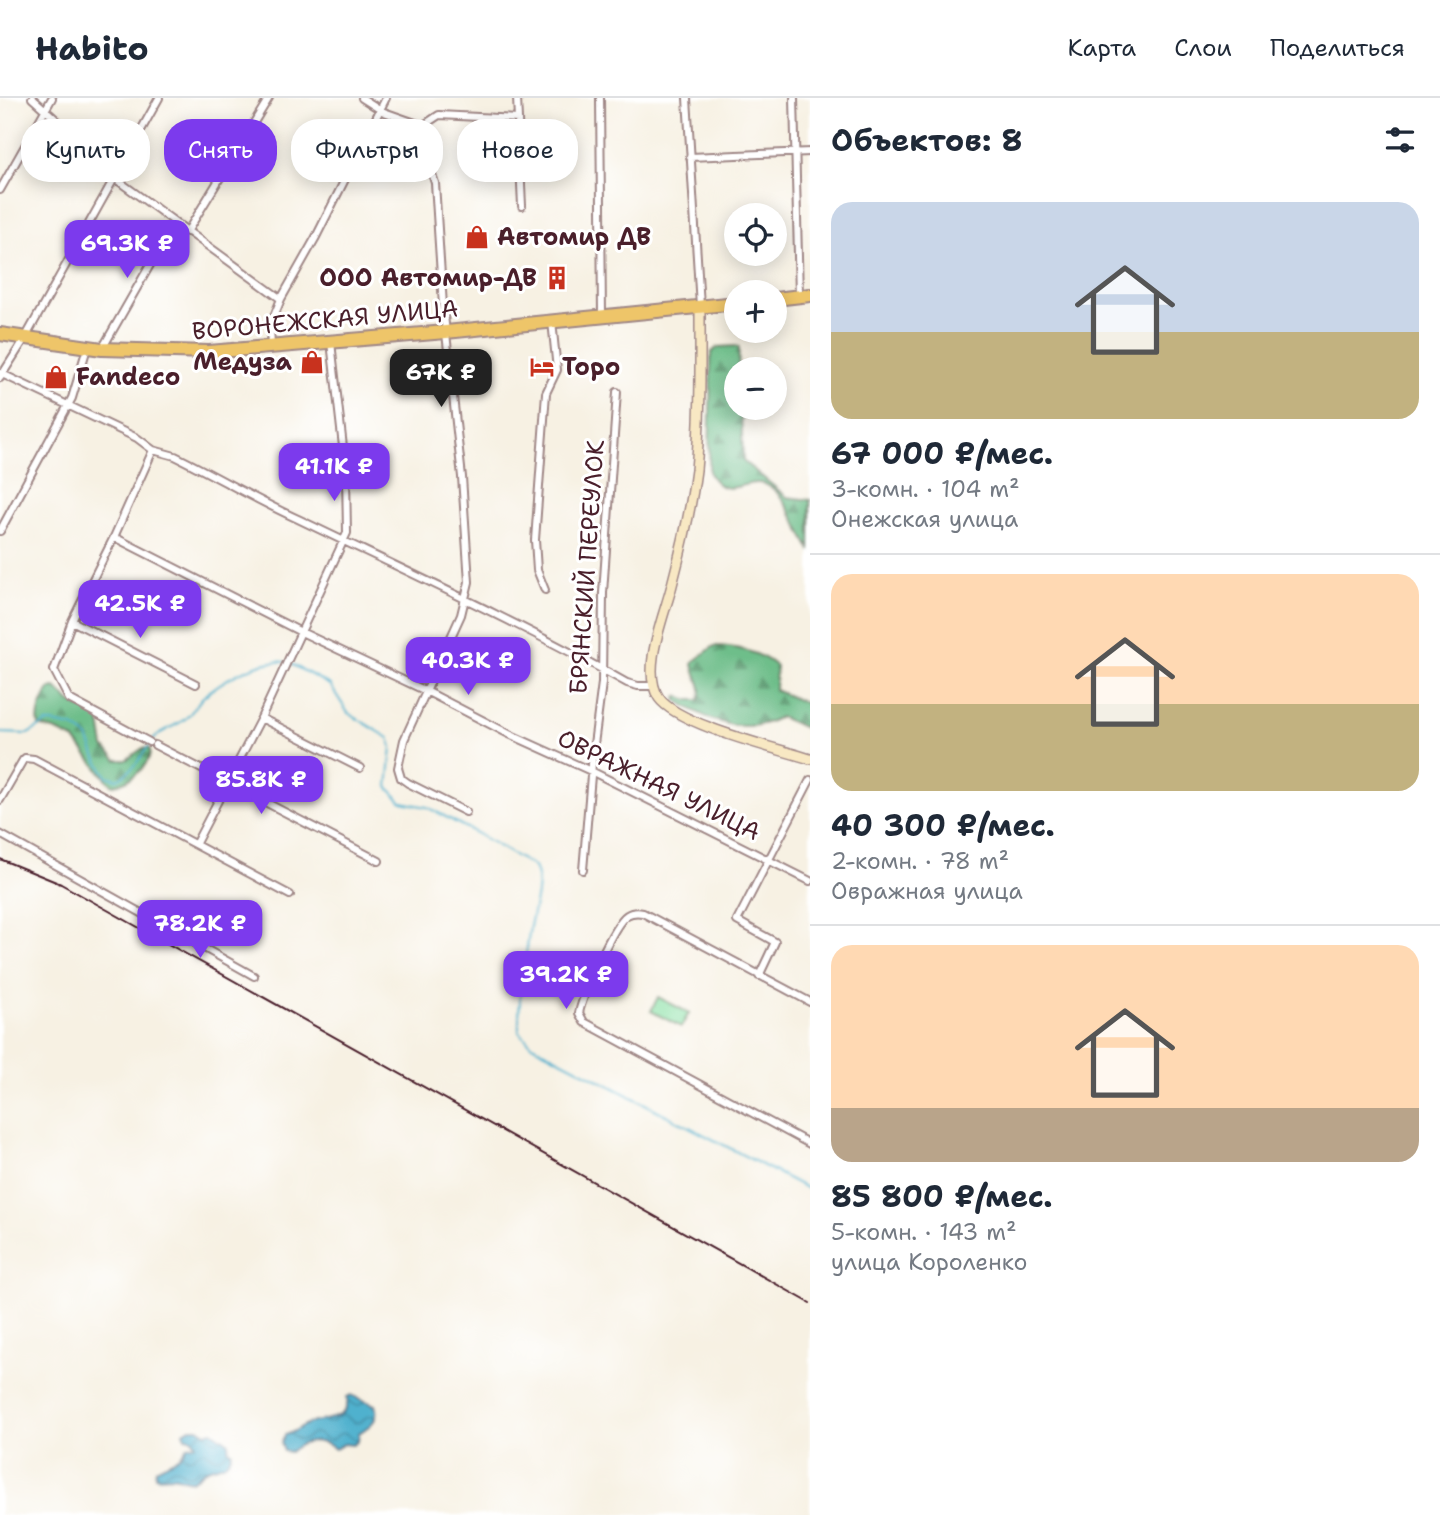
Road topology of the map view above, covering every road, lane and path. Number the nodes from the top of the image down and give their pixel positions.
1 (32, 98) edge
2 (52, 98) edge
3 (159, 98) edge
4 (269, 98) edge
5 (362, 98) edge
6 (386, 98) edge
7 (517, 98) edge
8 (600, 98) edge
9 (687, 98) edge
10 (794, 98) edge
11 (380, 110) junction
12 (45, 111) junction
13 (54, 119) edge
14 (147, 119) edge
15 (406, 119) edge
16 (433, 119) edge
17 (518, 119) joint
18 (810, 152) edge
19 (796, 153) junction
20 (690, 158) junction
21 (110, 182) edge
22 (120, 182) edge
23 (435, 182) edge
24 (521, 182) edge
25 (0, 190) edge
26 (522, 206) dead end
27 (174, 223) junction
28 (187, 232) junction
29 (805, 296) edge
30 (787, 298) edge
31 (281, 299) junction
32 (724, 304) edge
33 (700, 306) junction
34 (602, 315) junction
35 (552, 321) junction
36 (446, 332) junction
37 (0, 334) edge
38 (24, 340) junction
39 (331, 342) junction
40 (271, 347) junction
41 (87, 348) junction
42 (102, 349) junction
43 (1, 375) edge
44 (617, 392) dead end
45 (68, 405) junction
46 (153, 450) junction
47 (0, 531) edge
48 (114, 537) junction
49 (345, 540) junction
50 (545, 590) dead end
51 (466, 601) junction
52 (72, 621) junction
53 (299, 631) junction
54 (603, 670) junction
55 (196, 684) dead end
56 (654, 686) junction
57 (426, 691) junction
58 (261, 718) junction
59 (810, 759) edge
60 (360, 768) dead end
61 (593, 772) junction
62 (810, 780) edge
63 (226, 782) junction
64 (0, 800) edge
65 (466, 812) dead end
66 (0, 834) edge
67 (196, 843) junction
68 (768, 860) junction
69 (380, 861) dead end
70 (583, 870) dead end
71 (810, 881) edge
72 (290, 895) dead end
73 (759, 975) junction
74 (254, 976) dead end
75 (810, 1002) edge
76 (810, 1144) edge

1 - 12 street
2 - 12 street
3 - 14 street
4 - 28 street
5 - 11 street
6 - 11 street
7 - 17 street
8 - 34 street
9 - 20 street
10 - 19 street
11 - 15 street
11 - 31 street
12 - 13 street
12 - 25 street
16 - 17 street
18 - 19 street
19 - 20 street
19 - 29 street
20 - 33 street
21 - 38 street
22 - 27 street
23 - 36 street
24 - 26 street
27 - 28 street
27 - 42 street
28 - 31 street
29 - 30 highway
31 - 40 street
32 - 33 highway, ВОРОНЕЖСКАЯ УЛИЦА
33 - 34 highway, ВОРОНЕЖСКАЯ УЛИЦА
33 - 56 main road
34 - 35 highway, ВОРОНЕЖСКАЯ УЛИЦА
35 - 36 highway, ВОРОНЕЖСКАЯ УЛИЦА
35 - 50 street
36 - 39 highway, ВОРОНЕЖСКАЯ УЛИЦА
36 - 51 street
37 - 38 highway, ВОРОНЕЖСКАЯ УЛИЦА
38 - 41 highway, ВОРОНЕЖСКАЯ УЛИЦА
38 - 43 street
39 - 40 highway, ВОРОНЕЖСКАЯ УЛИЦА
39 - 49 street
40 - 42 highway, ВОРОНЕЖСКАЯ УЛИЦА
41 - 42 highway, ВОРОНЕЖСКАЯ УЛИЦА
41 - 45 street
43 - 45 street
44 - 54 street, БРЯНСКИЙ ПЕРЕУЛОК
45 - 46 street
45 - 47 street
46 - 48 street
46 - 49 street
48 - 52 street
48 - 53 street, ОВРАЖНАЯ УЛИЦА
49 - 51 street
49 - 53 street
51 - 54 street
51 - 57 street
52 - 55 street
52 - 63 street
53 - 57 street, ОВРАЖНАЯ УЛИЦА
53 - 58 street
54 - 56 street
54 - 61 street, БРЯНСКИЙ ПЕРЕУЛОК
56 - 59 main road
57 - 61 street, ОВРАЖНАЯ УЛИЦА
57 - 65 street
58 - 60 street
58 - 63 street
61 - 68 street, ОВРАЖНАЯ УЛИЦА
61 - 70 street, БРЯНСКИЙ ПЕРЕУЛОК
62 - 68 street
63 - 67 street
63 - 69 street
64 - 67 street
66 - 74 street
67 - 72 street
68 - 71 street, ОВРАЖНАЯ УЛИЦА
68 - 73 street
73 - 75 street
73 - 76 street

